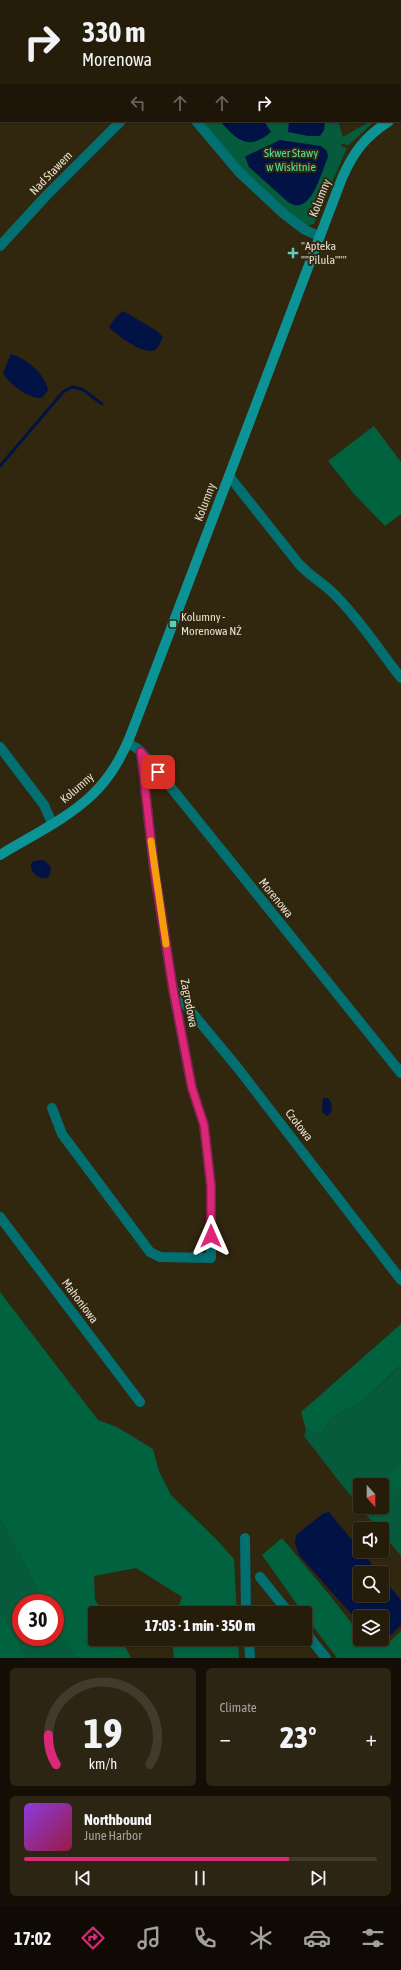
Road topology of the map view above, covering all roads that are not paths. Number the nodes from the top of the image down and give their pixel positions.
1 (120, 122) edge
2 (197, 122) edge
3 (388, 122) edge
4 (319, 236) junction
5 (0, 246) edge
6 (229, 476) junction
7 (401, 678) edge
8 (128, 743) junction
9 (0, 747) edge
10 (141, 752) junction
11 (52, 823) junction
12 (0, 855) edge
13 (173, 989) junction
14 (401, 1073) edge
15 (52, 1108) dead end
16 (0, 1217) edge
17 (401, 1280) edge
18 (140, 1402) dead end
19 (246, 1538) dead end
20 (260, 1577) dead end
21 (246, 1606) edge
22 (284, 1606) edge
23 (312, 1641) edge
24 (249, 1646) edge
25 (250, 1658) edge
26 (326, 1658) edge

1 - 5 street, Nad Stawem
2 - 4 street
3 - 4 street, Kolumny
4 - 6 street, Kolumny
6 - 7 street
6 - 8 street, Kolumny
8 - 10 street, Morenowa
8 - 11 street, Kolumny
9 - 11 street
10 - 13 street, Zagrodowa
10 - 14 street, Morenowa
11 - 12 street, Kolumny
13 - 15 street, Zagrodowa
13 - 17 street, Czołowa
16 - 18 street, Mahoniowa
19 - 21 street
20 - 22 street
23 - 26 street
24 - 25 street

